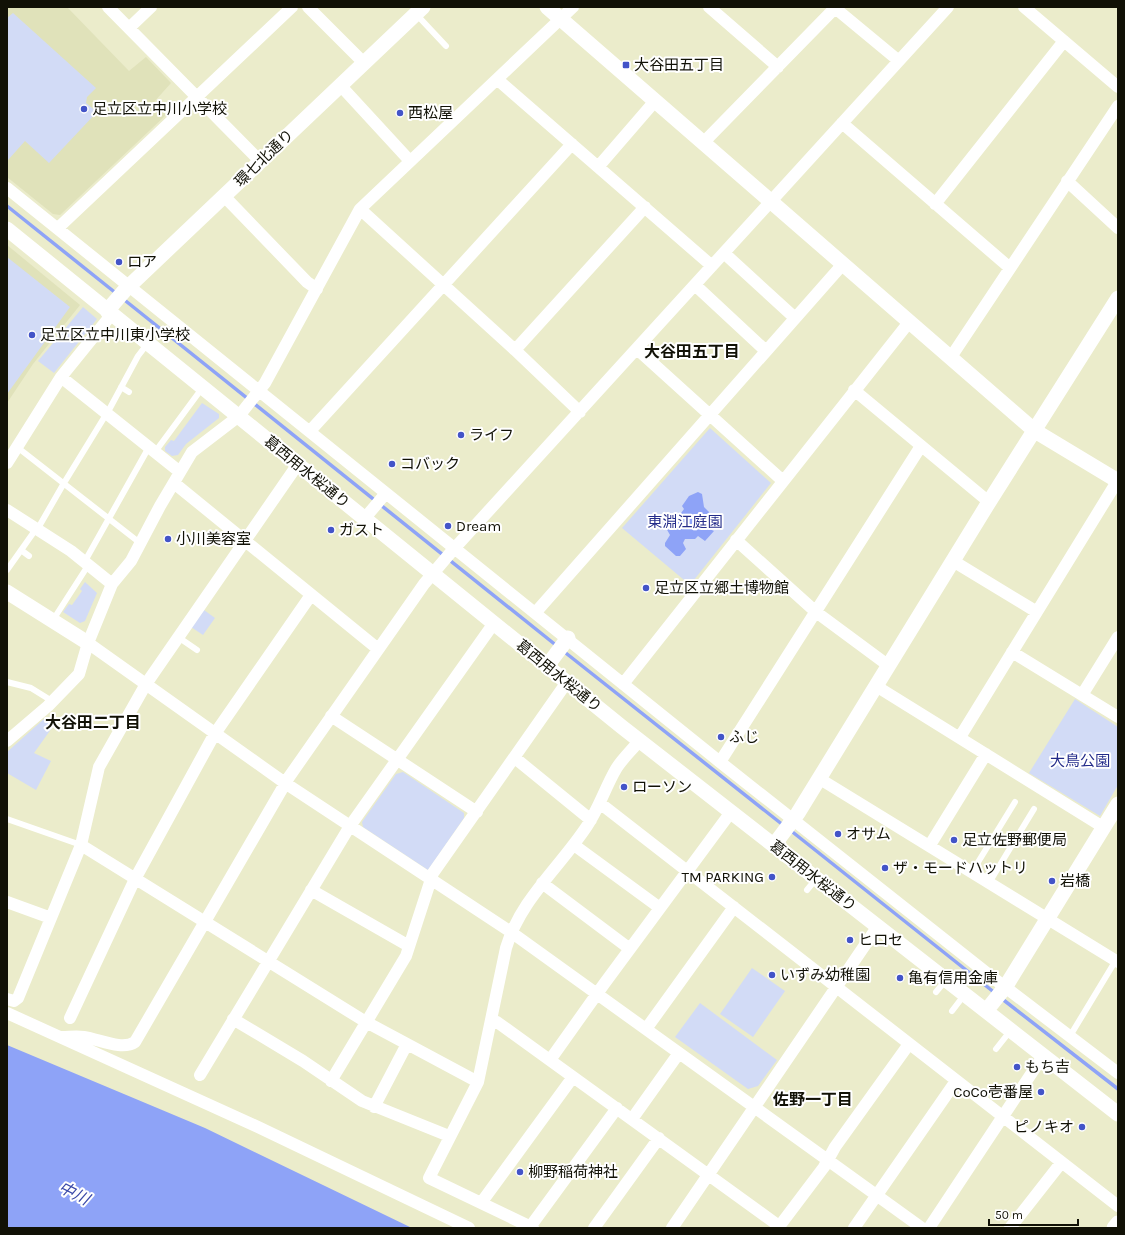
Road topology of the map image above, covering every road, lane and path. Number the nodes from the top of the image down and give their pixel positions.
1 (108, 7) edge
2 (151, 7) edge
3 (292, 7) edge
4 (308, 7) edge
5 (547, 7) edge
6 (573, 7) edge
7 (709, 7) edge
8 (948, 7) edge
9 (1024, 7) edge
10 (835, 8) edge
11 (420, 11) edge
12 (561, 19) junction
13 (129, 28) junction
14 (1064, 41) junction
15 (446, 46) dead end
16 (899, 61) junction
17 (364, 63) junction
18 (778, 67) junction
19 (498, 80) junction
20 (340, 86) junction
21 (1118, 87) edge
22 (197, 98) junction
23 (655, 101) junction
24 (1118, 106) edge
25 (842, 123) junction
26 (703, 143) junction
27 (572, 144) junction
28 (260, 161) junction
29 (410, 161) junction
30 (598, 167) junction
31 (1068, 181) junction
32 (7, 188) edge
33 (224, 196) junction
34 (771, 200) junction
35 (935, 204) junction
36 (645, 207) junction
37 (360, 209) junction
38 (58, 228) junction
39 (1118, 228) edge
40 (7, 229) edge
41 (724, 253) junction
42 (844, 264) junction
43 (712, 266) junction
44 (1010, 268) junction
45 (443, 285) junction
46 (695, 285) junction
47 (127, 288) junction
48 (317, 288) junction
49 (1118, 298) edge
50 (111, 309) junction
51 (795, 318) junction
52 (910, 320) junction
53 (148, 343) junction
54 (637, 349) junction
55 (515, 350) junction
56 (766, 351) junction
57 (951, 357) junction
58 (61, 377) junction
59 (121, 387) junction
60 (203, 387) junction
61 (854, 390) junction
62 (129, 392) dead end
63 (250, 402) junction
64 (580, 412) junction
65 (106, 413) junction
66 (710, 415) junction
67 (310, 431) junction
68 (1035, 431) junction
69 (921, 446) junction
70 (17, 447) junction
71 (152, 450) junction
72 (7, 463) edge
73 (298, 464) junction
74 (177, 478) junction
75 (1118, 481) edge
76 (783, 482) junction
77 (64, 483) junction
78 (384, 494) junction
79 (989, 502) junction
80 (7, 510) edge
81 (368, 515) junction
82 (109, 518) junction
83 (37, 530) junction
84 (736, 540) junction
85 (244, 541) junction
86 (140, 543) junction
87 (453, 549) junction
88 (21, 550) junction
89 (29, 556) dead end
90 (953, 561) junction
91 (87, 563) junction
92 (7, 570) edge
93 (436, 570) junction
94 (112, 584) junction
95 (7, 592) edge
96 (311, 595) junction
97 (536, 612) junction
98 (816, 612) junction
99 (1037, 612) junction
100 (52, 620) junction
101 (494, 623) junction
102 (178, 637) junction
103 (1118, 637) edge
104 (568, 638) junction
105 (88, 643) junction
106 (378, 649) junction
107 (197, 650) dead end
108 (1012, 652) junction
109 (550, 661) junction
110 (889, 666) junction
111 (7, 682) edge
112 (567, 682) junction
113 (146, 684) junction
114 (623, 684) junction
115 (876, 686) junction
116 (1082, 695) junction
117 (52, 701) junction
118 (331, 716) junction
119 (1118, 717) edge
120 (214, 735) junction
121 (960, 737) junction
122 (7, 741) edge
123 (640, 741) junction
124 (986, 754) junction
125 (515, 758) junction
126 (398, 760) junction
127 (720, 762) junction
128 (820, 779) junction
129 (285, 783) junction
130 (1015, 802) dead end
131 (601, 804) junction
132 (1118, 804) edge
133 (1034, 809) dead end
134 (477, 812) junction
135 (731, 812) junction
136 (7, 819) edge
137 (591, 820) junction
138 (350, 826) junction
139 (789, 826) junction
140 (1104, 827) junction
141 (81, 845) junction
142 (574, 845) junction
143 (774, 845) junction
144 (930, 845) junction
145 (688, 871) junction
146 (972, 872) junction
147 (135, 879) junction
148 (430, 879) junction
149 (542, 883) junction
150 (989, 883) junction
151 (311, 890) junction
152 (7, 902) edge
153 (734, 907) junction
154 (660, 908) junction
155 (51, 918) junction
156 (1048, 919) junction
157 (204, 922) junction
158 (878, 926) junction
159 (511, 932) junction
160 (409, 946) junction
161 (630, 949) junction
162 (268, 961) junction
163 (1117, 961) edge
164 (946, 980) junction
165 (836, 987) junction
166 (1004, 989) junction
167 (936, 992) dead end
168 (598, 994) junction
169 (965, 994) junction
170 (7, 999) edge
171 (989, 1008) junction
172 (952, 1011) dead end
173 (7, 1013) edge
174 (70, 1018) dead end
175 (234, 1020) junction
176 (491, 1021) junction
177 (366, 1022) junction
178 (646, 1029) junction
179 (1011, 1030) junction
180 (1070, 1036) junction
181 (62, 1037) junction
182 (904, 1037) junction
183 (407, 1044) junction
184 (996, 1049) dead end
185 (679, 1053) junction
186 (1043, 1056) junction
187 (550, 1060) junction
188 (1118, 1073) edge
189 (200, 1075) dead end
190 (573, 1077) junction
191 (331, 1081) junction
192 (956, 1081) junction
193 (478, 1082) junction
194 (374, 1107) junction
195 (754, 1107) junction
196 (617, 1108) junction
197 (1118, 1114) edge
198 (1003, 1117) junction
199 (632, 1119) junction
200 (449, 1136) junction
201 (659, 1138) junction
202 (827, 1160) junction
203 (1061, 1163) junction
204 (708, 1173) junction
205 (877, 1195) junction
206 (481, 1203) junction
207 (1118, 1206) edge
208 (1118, 1223) edge
209 (532, 1227) edge
210 (779, 1227) edge
211 (469, 1228) edge
212 (594, 1228) edge
213 (672, 1228) edge
214 (854, 1228) edge
215 (922, 1228) edge
216 (930, 1228) edge
217 (1010, 1228) edge
218 (1114, 1228) edge

1 - 13 street
2 - 13 street
3 - 22 street
4 - 17 street
5 - 12 street
6 - 12 street
7 - 18 street
8 - 16 street
9 - 14 street
10 - 16 street
10 - 18 street
11 - 15 lane
11 - 17 street, 環七北通り
12 - 19 street
12 - 23 street
13 - 22 street
14 - 21 street
14 - 35 street
16 - 25 street
17 - 20 street, 環七北通り
18 - 26 street
19 - 27 street
19 - 29 street
20 - 28 street, 環七北通り
20 - 29 street
22 - 28 street
22 - 38 street
23 - 26 street
23 - 30 street
24 - 31 street
25 - 34 street
25 - 35 street
26 - 34 street
27 - 30 street
27 - 45 street
28 - 33 street, 環七北通り
29 - 37 street
30 - 36 street
31 - 39 street
31 - 44 street
32 - 38 street
33 - 47 street, 環七北通り
33 - 48 street
34 - 41 street
34 - 42 street
35 - 44 street
36 - 43 street
36 - 55 street
37 - 45 street
37 - 48 street
38 - 47 street
40 - 50 street, 葛西用水桜通り
41 - 43 street
41 - 51 street
42 - 51 street
42 - 52 street
43 - 46 street
44 - 57 street
45 - 55 street
45 - 67 street
46 - 54 street
46 - 56 street
47 - 50 street, 環七北通り
47 - 63 street
48 - 63 street
49 - 68 street
50 - 53 street, 葛西用水桜通り
50 - 58 street
51 - 56 street
52 - 57 street
52 - 61 street
53 - 59 lane
53 - 60 street, 葛西用水桜通り
54 - 64 street
54 - 66 street
55 - 64 street
56 - 66 street
57 - 68 street
58 - 65 street
58 - 70 street
59 - 62 lane
59 - 65 lane
60 - 63 street, 葛西用水桜通り
60 - 71 lane
61 - 69 street
61 - 76 street
63 - 67 street
63 - 73 street, 葛西用水桜通り
63 - 74 street
64 - 87 street
65 - 71 street
65 - 77 lane
66 - 76 street
66 - 97 street
67 - 78 street
68 - 75 street
68 - 79 street
69 - 79 street
69 - 98 street
70 - 72 street
70 - 77 lane
71 - 74 street
71 - 82 lane
73 - 81 street, 葛西用水桜通り
73 - 85 street
74 - 85 street
74 - 86 street
75 - 99 street
76 - 84 street
77 - 82 lane
77 - 83 lane
78 - 81 street
78 - 87 street
79 - 90 street
80 - 83 street
81 - 93 street, 葛西用水桜通り
82 - 86 lane
82 - 91 lane
83 - 88 lane
83 - 91 street
84 - 98 street
84 - 114 street
85 - 96 street
85 - 102 street
86 - 94 street
87 - 93 street
87 - 97 street
88 - 89 lane
88 - 92 lane
90 - 99 street
90 - 110 street
91 - 94 street
91 - 100 lane
93 - 101 street, 葛西用水桜通り
93 - 106 street
94 - 105 street
95 - 100 street
96 - 106 street
96 - 120 street
97 - 104 street
98 - 110 street
98 - 127 street
99 - 108 street
100 - 105 street
101 - 109 street, 葛西用水桜通り
101 - 126 street
102 - 107 lane
102 - 113 street
103 - 116 street
104 - 109 street
104 - 114 street
105 - 113 street
105 - 117 street
106 - 118 street
108 - 116 street
108 - 121 street
109 - 112 street, 葛西用水桜通り
110 - 115 street
111 - 117 lane
112 - 123 street, 葛西用水桜通り
112 - 125 street
113 - 120 street
113 - 141 street
114 - 127 street
115 - 121 street
115 - 128 street
116 - 119 street
117 - 122 street
118 - 126 street
118 - 129 street
120 - 129 street
120 - 147 street
121 - 124 street
123 - 131 street
123 - 135 street, 葛西用水桜通り
124 - 140 street
124 - 144 street
125 - 134 street
125 - 137 street
126 - 134 street
126 - 138 street
127 - 139 street
128 - 139 street
128 - 144 street
129 - 138 street
129 - 157 street
130 - 146 lane
131 - 137 street
131 - 145 street
132 - 140 street
133 - 150 lane
134 - 148 street
135 - 143 street, 葛西用水桜通り
135 - 145 street
136 - 141 lane
137 - 142 street
138 - 148 street
138 - 151 street
139 - 143 street
139 - 166 street
140 - 156 street
141 - 147 street
141 - 155 street
142 - 149 street
142 - 154 street
143 - 158 street, 葛西用水桜通り
144 - 146 street
145 - 153 street
145 - 154 street
146 - 150 street
147 - 157 street
147 - 174 street
148 - 159 street
148 - 160 street
149 - 159 street
149 - 161 street
150 - 156 street
151 - 160 street
151 - 162 street
152 - 155 street
153 - 165 street
153 - 178 street
154 - 161 street
155 - 170 street
156 - 163 street
156 - 166 street
157 - 162 street
157 - 181 street
158 - 164 street, 葛西用水桜通り
158 - 165 street
159 - 168 street
159 - 176 street
160 - 177 street
161 - 168 street
162 - 175 street
162 - 177 street
163 - 180 lane
164 - 167 lane
164 - 169 street, 葛西用水桜通り
165 - 182 street
165 - 195 street
166 - 171 street
166 - 180 street
168 - 178 street
168 - 187 street
169 - 171 street, 葛西用水桜通り
169 - 172 lane
171 - 179 street, 葛西用水桜通り
173 - 181 street
175 - 189 street
175 - 191 street
176 - 187 street
176 - 193 street
177 - 183 street
177 - 191 street
178 - 185 street
179 - 184 lane
179 - 186 street, 葛西用水桜通り
180 - 188 street
181 - 211 street
182 - 192 street
182 - 202 street
183 - 193 street
183 - 194 street
185 - 195 street
185 - 199 street
186 - 197 street, 葛西用水桜通り
186 - 198 street
187 - 190 street
190 - 196 street
190 - 206 street
191 - 194 street
192 - 198 street
192 - 205 street
193 - 200 street
194 - 200 street
195 - 202 street
195 - 204 street
196 - 199 street
196 - 209 street
198 - 203 street
198 - 216 street
199 - 201 street
200 - 206 street
201 - 204 street
201 - 212 street
202 - 205 street
202 - 210 street
203 - 207 street
203 - 217 street
204 - 210 street
204 - 213 street
205 - 214 street
205 - 215 street
206 - 209 street
208 - 218 street

